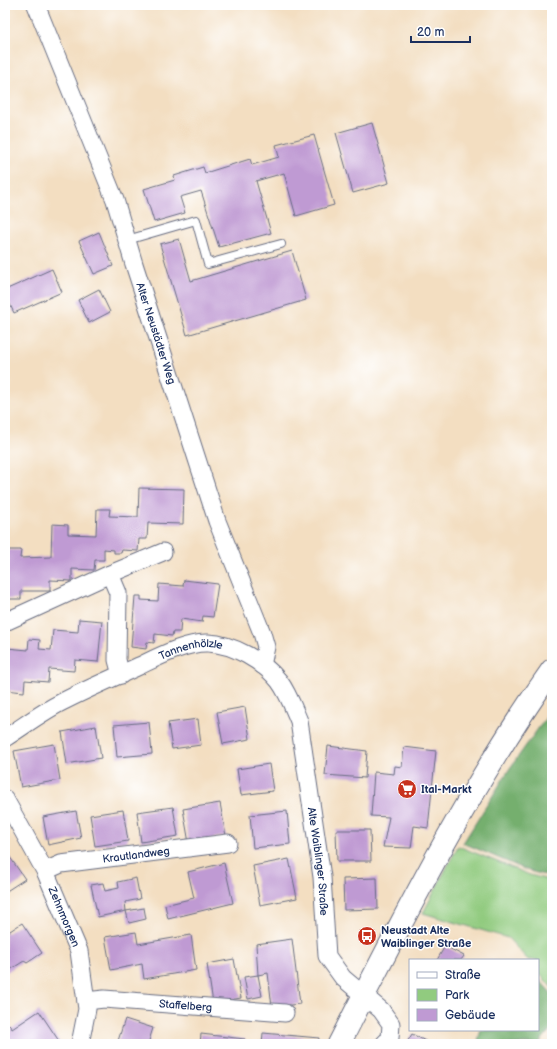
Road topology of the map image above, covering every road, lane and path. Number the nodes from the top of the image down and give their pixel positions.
1 (36, 5) edge
2 (127, 240) junction
3 (281, 244) dead end
4 (163, 552) dead end
5 (110, 574) junction
6 (5, 622) edge
7 (262, 664) junction
8 (552, 670) edge
9 (121, 675) junction
10 (5, 738) edge
11 (5, 799) edge
12 (228, 843) dead end
13 (45, 871) junction
14 (364, 996) junction
15 (86, 1001) junction
16 (285, 1013) dead end
17 (80, 1044) edge
18 (340, 1044) edge
19 (384, 1044) edge

1 - 2 street, Alter Neustädter Weg
2 - 3 lane
2 - 7 street, Alter Neustädter Weg
4 - 5 street
5 - 6 street
5 - 9 street
7 - 9 street, Tannenhölzle
7 - 14 street, Alte Waiblinger Straße
8 - 14 street
9 - 10 street, Tannenhölzle
11 - 13 street, Zehnmorgen
12 - 13 street, Krautlandweg
13 - 15 street, Zehnmorgen
14 - 18 street
14 - 19 street, Alte Waiblinger Straße
15 - 16 street, Staffelberg
15 - 17 street, Zehnmorgen

